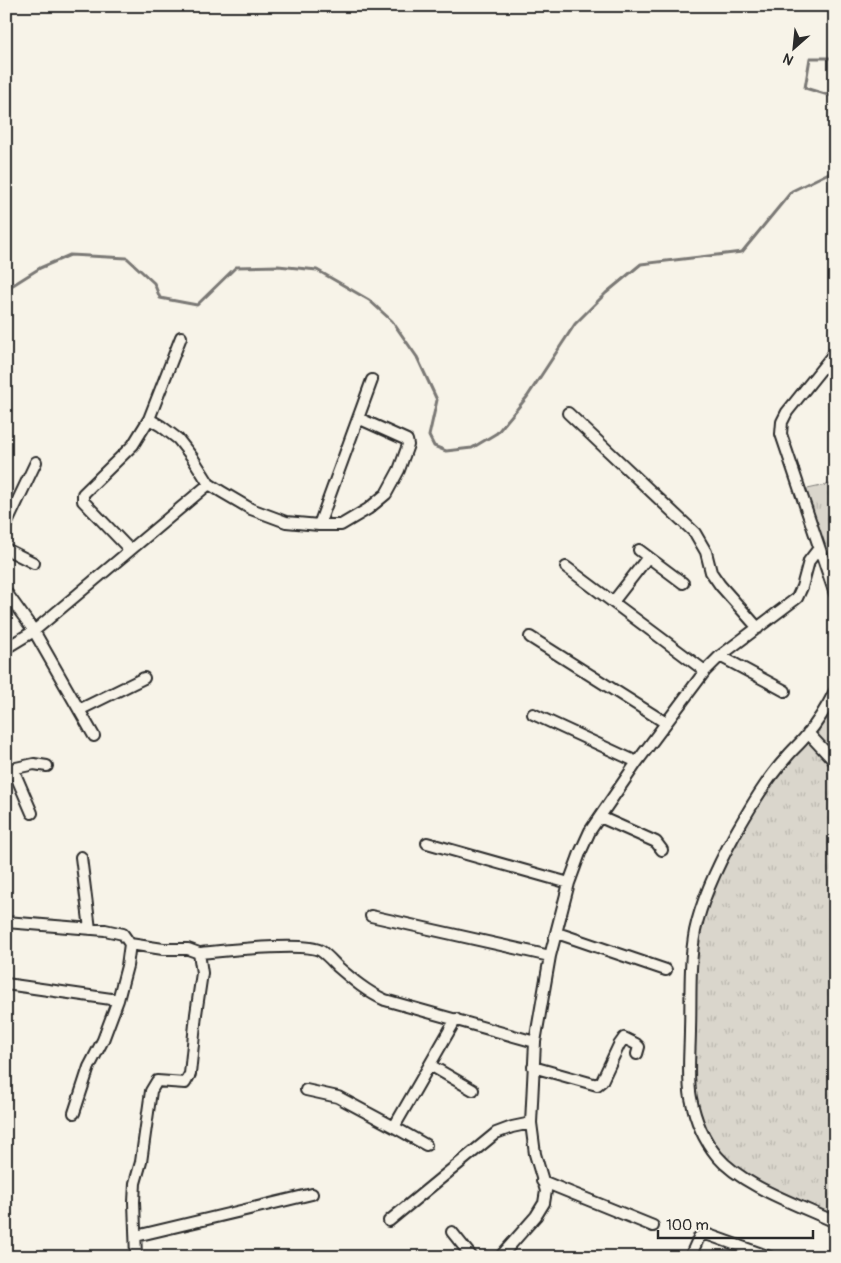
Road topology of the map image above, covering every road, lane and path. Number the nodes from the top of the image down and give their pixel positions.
1 (182, 337) dead end
2 (835, 352) edge
3 (372, 380) dead end
4 (568, 413) dead end
5 (358, 418) junction
6 (149, 419) junction
7 (36, 462) dead end
8 (208, 484) junction
9 (6, 525) edge
10 (319, 526) junction
11 (819, 548) junction
12 (6, 549) edge
13 (130, 550) junction
14 (639, 550) dead end
15 (648, 557) junction
16 (34, 563) dead end
17 (566, 567) dead end
18 (683, 584) dead end
19 (6, 592) edge
20 (835, 594) edge
21 (613, 602) junction
22 (758, 628) junction
23 (34, 631) junction
24 (530, 637) dead end
25 (6, 648) edge
26 (720, 656) junction
27 (705, 671) junction
28 (144, 678) dead end
29 (785, 691) dead end
30 (835, 691) edge
31 (79, 710) junction
32 (533, 714) dead end
33 (666, 723) junction
34 (808, 733) junction
35 (94, 736) dead end
36 (636, 762) junction
37 (835, 762) edge
38 (47, 766) dead end
39 (10, 770) edge
40 (32, 813) dead end
41 (600, 817) junction
42 (428, 842) dead end
43 (662, 850) dead end
44 (82, 857) dead end
45 (569, 883) junction
46 (371, 916) dead end
47 (6, 922) edge
48 (90, 929) junction
49 (556, 933) junction
50 (130, 944) junction
51 (199, 953) junction
52 (550, 956) junction
53 (666, 970) dead end
54 (6, 984) edge
55 (118, 1000) junction
56 (456, 1019) junction
57 (535, 1042) junction
58 (637, 1054) dead end
59 (430, 1065) junction
60 (533, 1067) junction
61 (306, 1090) dead end
62 (473, 1090) dead end
63 (74, 1113) dead end
64 (531, 1123) junction
65 (394, 1127) junction
66 (426, 1145) dead end
67 (542, 1181) junction
68 (312, 1194) dead end
69 (389, 1221) dead end
70 (835, 1222) edge
71 (653, 1226) dead end
72 (452, 1232) dead end
73 (136, 1236) junction
74 (136, 1257) edge
75 (472, 1257) edge
76 (500, 1257) edge
77 (690, 1257) edge
78 (770, 1257) edge

1 - 6 street
2 - 11 street
3 - 5 street
4 - 22 street
5 - 10 street
5 - 10 street
6 - 8 street
6 - 13 street
7 - 9 street
8 - 10 street
8 - 13 street
11 - 20 street
11 - 22 street
12 - 16 street
13 - 23 street
14 - 15 street
15 - 18 street
15 - 21 street
17 - 21 street
19 - 23 street
21 - 27 street
22 - 26 street
23 - 25 street
23 - 31 street
24 - 33 street
26 - 27 street
26 - 29 street
27 - 33 street
28 - 31 street
30 - 34 street
31 - 35 street
32 - 36 street
33 - 36 street
34 - 37 street
34 - 70 street
36 - 41 street
38 - 39 street
39 - 40 street
41 - 43 street
41 - 45 street
42 - 45 street
44 - 48 street
45 - 49 street
46 - 52 street
47 - 48 street
48 - 50 street
49 - 52 street
49 - 53 street
50 - 51 street
50 - 55 street
51 - 56 street
51 - 73 street
52 - 57 street
54 - 55 street
55 - 63 street
56 - 57 street
56 - 59 street
57 - 60 street
58 - 60 street
59 - 62 street
59 - 65 street
60 - 64 street
61 - 65 street
64 - 67 street
64 - 69 street
65 - 66 street
67 - 71 street
67 - 76 street
68 - 73 street
72 - 75 street
73 - 74 street
77 - 78 street

